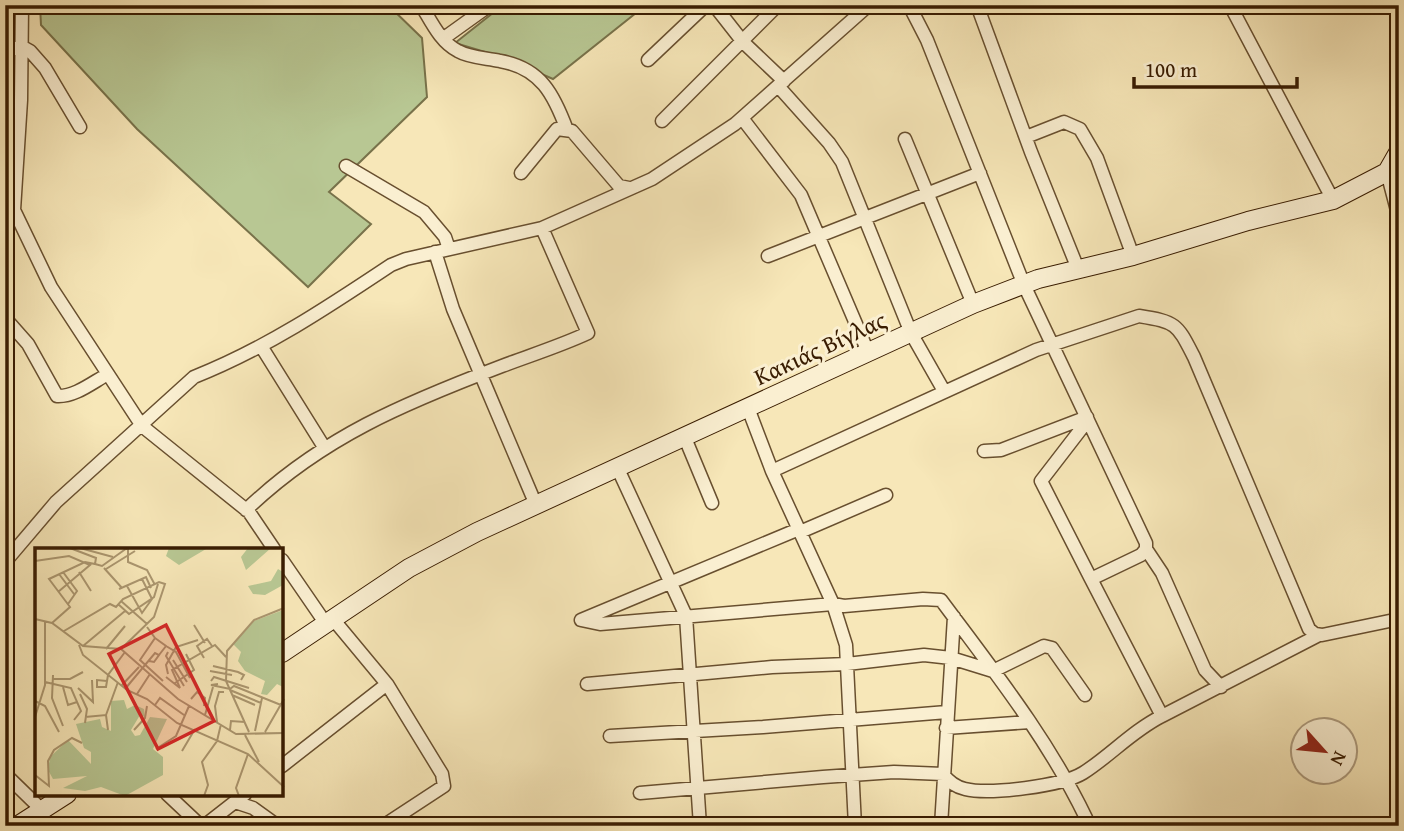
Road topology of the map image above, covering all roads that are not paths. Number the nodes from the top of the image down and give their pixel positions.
1 (22, 5) edge
2 (421, 5) edge
3 (490, 5) edge
4 (705, 5) edge
5 (715, 5) edge
6 (778, 5) edge
7 (869, 5) edge
8 (909, 5) edge
9 (978, 5) edge
10 (1230, 5) edge
11 (444, 38) junction
12 (743, 42) junction
13 (21, 46) junction
14 (5, 52) edge
15 (648, 60) dead end
16 (781, 83) junction
17 (20, 112) junction
18 (5, 118) edge
19 (742, 118) junction
20 (662, 121) dead end
21 (80, 127) dead end
22 (567, 130) junction
23 (1026, 137) junction
24 (905, 138) dead end
25 (1399, 151) edge
26 (346, 166) dead end
27 (1387, 172) junction
28 (521, 173) dead end
29 (980, 173) junction
30 (10, 181) edge
31 (629, 188) junction
32 (927, 195) junction
33 (1333, 200) junction
34 (10, 213) edge
35 (863, 217) junction
36 (1399, 218) edge
37 (542, 228) junction
38 (818, 234) junction
39 (442, 251) junction
40 (768, 256) dead end
41 (1133, 256) junction
42 (1078, 269) junction
43 (1024, 285) junction
44 (973, 304) junction
45 (5, 318) edge
46 (911, 333) junction
47 (1053, 344) junction
48 (261, 346) junction
49 (868, 352) junction
50 (108, 374) junction
51 (480, 375) junction
52 (944, 391) junction
53 (748, 408) junction
54 (1088, 418) junction
55 (142, 426) junction
56 (685, 438) junction
57 (324, 447) junction
58 (985, 452) dead end
59 (618, 469) junction
60 (772, 471) junction
61 (886, 495) dead end
62 (712, 503) dead end
63 (536, 505) junction
64 (246, 510) junction
65 (799, 531) junction
66 (273, 548) edge
67 (1146, 549) junction
68 (5, 562) edge
69 (284, 563) edge
70 (1091, 579) junction
71 (670, 584) junction
72 (833, 604) junction
73 (686, 616) junction
74 (954, 617) junction
75 (1399, 619) edge
76 (329, 621) junction
77 (1319, 635) junction
78 (284, 652) edge
79 (951, 658) junction
80 (847, 664) junction
81 (993, 671) junction
82 (690, 674) junction
83 (387, 684) junction
84 (587, 684) dead end
85 (1221, 687) junction
86 (1085, 695) dead end
87 (947, 712) junction
88 (1162, 716) junction
89 (850, 720) junction
90 (1030, 722) junction
91 (946, 728) junction
92 (694, 730) junction
93 (610, 736) dead end
94 (284, 764) edge
95 (5, 774) edge
96 (943, 774) junction
97 (852, 776) junction
98 (1068, 780) junction
99 (698, 788) junction
100 (640, 793) dead end
101 (64, 796) edge
102 (169, 796) edge
103 (240, 798) edge
104 (42, 810) junction
105 (17, 826) edge
106 (202, 826) edge
107 (278, 826) edge
108 (383, 826) edge
109 (700, 826) edge
110 (855, 826) edge
111 (941, 826) edge
112 (1084, 826) edge

1 - 13 street
2 - 11 street
3 - 11 street
4 - 15 street
5 - 12 street
6 - 12 street
7 - 16 street
8 - 29 street
9 - 23 street
10 - 33 street
11 - 22 street
12 - 16 street
12 - 20 street
13 - 14 street
13 - 17 street
13 - 21 street
16 - 19 street
16 - 35 street
17 - 18 street
17 - 30 street
19 - 31 street
19 - 38 street
22 - 28 street
22 - 31 street
23 - 41 street
23 - 42 street
24 - 32 street
25 - 27 street
26 - 39 street
27 - 33 street, Κακιάς Βίγλας
27 - 36 street
29 - 32 street
29 - 43 street
30 - 34 street
31 - 37 street
32 - 35 street
32 - 44 street
33 - 41 street, Κακιάς Βίγλας
34 - 50 street
35 - 38 street
35 - 46 street
37 - 39 street
37 - 51 street
38 - 40 street
38 - 49 street
39 - 48 street
39 - 51 street
41 - 42 street, Κακιάς Βίγλας
42 - 43 street, Κακιάς Βίγλας
43 - 44 street, Κακιάς Βίγλας
43 - 47 street
44 - 46 street, Κακιάς Βίγλας
45 - 50 street
46 - 49 street, Κακιάς Βίγλας
46 - 52 street
47 - 52 street
47 - 54 street
47 - 77 street
48 - 55 street
48 - 57 street
49 - 53 street, Κακιάς Βίγλας
50 - 55 street
51 - 57 street
51 - 63 street
52 - 60 street
53 - 56 street, Κακιάς Βίγλας
53 - 60 street
54 - 58 street
54 - 67 street
54 - 70 street
55 - 64 street
55 - 68 street
56 - 59 street, Κακιάς Βίγλας
56 - 62 street
57 - 64 street
59 - 63 street, Κακιάς Βίγλας
59 - 71 street
60 - 65 street
61 - 65 street
63 - 76 street, Κακιάς Βίγλας
64 - 66 street
65 - 71 street
65 - 72 street
67 - 70 street
67 - 85 street
69 - 76 street
70 - 88 street
71 - 73 street
71 - 73 street
72 - 73 street
72 - 74 street
72 - 80 street
73 - 82 street
74 - 79 street
74 - 81 street
75 - 77 street
76 - 78 street, Κακιάς Βίγλας
76 - 83 street
77 - 85 street
79 - 80 street
79 - 81 street
79 - 87 street
80 - 82 street
80 - 89 street
81 - 86 street
81 - 90 street
82 - 84 street
82 - 92 street
83 - 94 street
83 - 108 street
85 - 88 street
87 - 89 street
87 - 91 street
88 - 98 street
89 - 92 street
89 - 97 street
90 - 91 street
90 - 98 street
91 - 96 street
92 - 93 street
92 - 99 street
95 - 104 street
96 - 97 street
96 - 98 street
96 - 111 street
97 - 99 street
97 - 110 street
98 - 112 street
99 - 100 street
99 - 109 street
101 - 104 street
102 - 106 street
103 - 106 street
103 - 107 street
104 - 105 street

